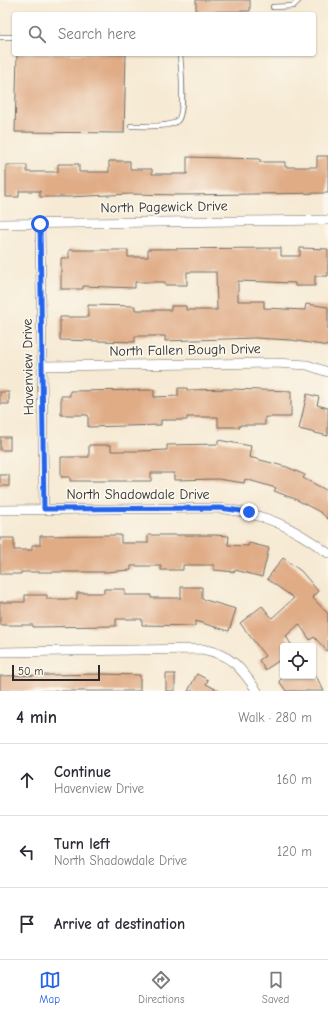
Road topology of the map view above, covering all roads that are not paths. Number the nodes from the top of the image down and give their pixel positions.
1 (300, 0) edge
2 (273, 7) dead end
3 (0, 37) edge
4 (12, 37) edge
5 (180, 56) edge
6 (131, 126) dead end
7 (328, 220) edge
8 (0, 224) edge
9 (40, 224) junction
10 (42, 366) junction
11 (328, 372) edge
12 (44, 509) junction
13 (0, 510) edge
14 (328, 553) edge
15 (0, 652) edge
16 (257, 691) edge

1 - 2 lane
3 - 4 lane
5 - 6 lane
7 - 9 street, North Pagewick Drive
8 - 9 street, North Pagewick Drive
9 - 10 street, Havenview Drive
10 - 11 street, North Fallen Bough Drive
10 - 12 street, Havenview Drive
12 - 13 street, North Shadowdale Drive
12 - 14 street, North Shadowdale Drive
15 - 16 street

